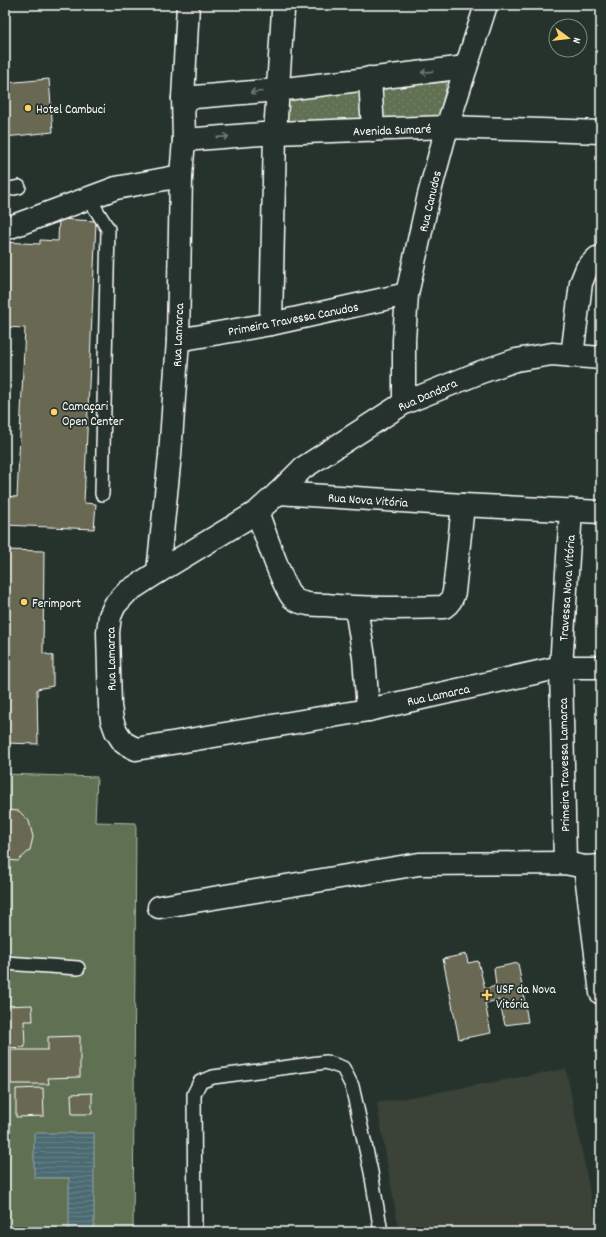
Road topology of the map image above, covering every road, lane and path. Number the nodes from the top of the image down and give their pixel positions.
1 (188, 5) edge
2 (486, 5) edge
3 (283, 11) dead end
4 (466, 67) junction
5 (370, 78) junction
6 (277, 90) junction
7 (183, 98) junction
8 (447, 127) junction
9 (373, 130) junction
10 (601, 132) edge
11 (275, 133) junction
12 (184, 140) junction
13 (181, 176) junction
14 (19, 187) dead end
15 (5, 190) edge
16 (89, 198) junction
17 (5, 229) edge
18 (601, 257) edge
19 (408, 294) junction
20 (271, 324) junction
21 (178, 340) junction
22 (572, 356) junction
23 (601, 358) edge
24 (404, 403) junction
25 (278, 493) junction
26 (102, 494) dead end
27 (463, 505) junction
28 (571, 510) junction
29 (257, 512) junction
30 (601, 512) edge
31 (158, 572) junction
32 (356, 608) junction
33 (561, 667) junction
34 (601, 667) edge
35 (368, 710) junction
36 (584, 866) edge
37 (159, 907) dead end
38 (5, 962) edge
39 (78, 968) dead end
40 (601, 993) edge
41 (195, 1232) edge
42 (381, 1232) edge

1 - 7 street, Rua Lamarca
2 - 4 street, Rua Canudos
3 - 6 street
4 -> 5 street
4 - 8 street, Rua Canudos
5 - 6 street
5 - 9 street
6 -> 7 street
6 - 11 street
7 - 12 street, Rua Lamarca
8 - 9 street, Avenida Sumaré
8 - 10 street, Avenida Sumaré
8 - 19 street, Rua Canudos
9 - 11 street, Avenida Sumaré
12 -> 11 street, Avenida Sumaré
11 - 20 street
12 - 13 street, Rua Lamarca
13 - 16 street
13 - 21 street, Rua Lamarca
14 - 15 lane
16 - 17 street
16 - 26 lane
18 - 22 street
19 - 20 street, Primeira Travessa Canudos
19 - 24 street, Rua Canudos
20 - 21 street, Primeira Travessa Canudos
21 - 31 street, Rua Lamarca
22 - 23 street, Rua Dandara
22 - 24 street, Rua Dandara
24 - 25 street, Rua Dandara
25 - 27 street, Rua Nova Vitória
25 - 29 street
27 - 28 street, Rua Nova Vitória
27 - 32 street
28 - 30 street, Rua Nova Vitória
28 - 33 street, Travessa Nova Vitória
29 - 31 street
29 - 32 street
31 - 35 street, Rua Lamarca
32 - 35 street
33 - 34 street, Rua Lamarca
33 - 35 street, Rua Lamarca
33 - 36 street, Primeira Travessa Lamarca
36 - 37 street
36 - 40 street, Primeira Travessa Lamarca
38 - 39 lane
41 - 42 lane

